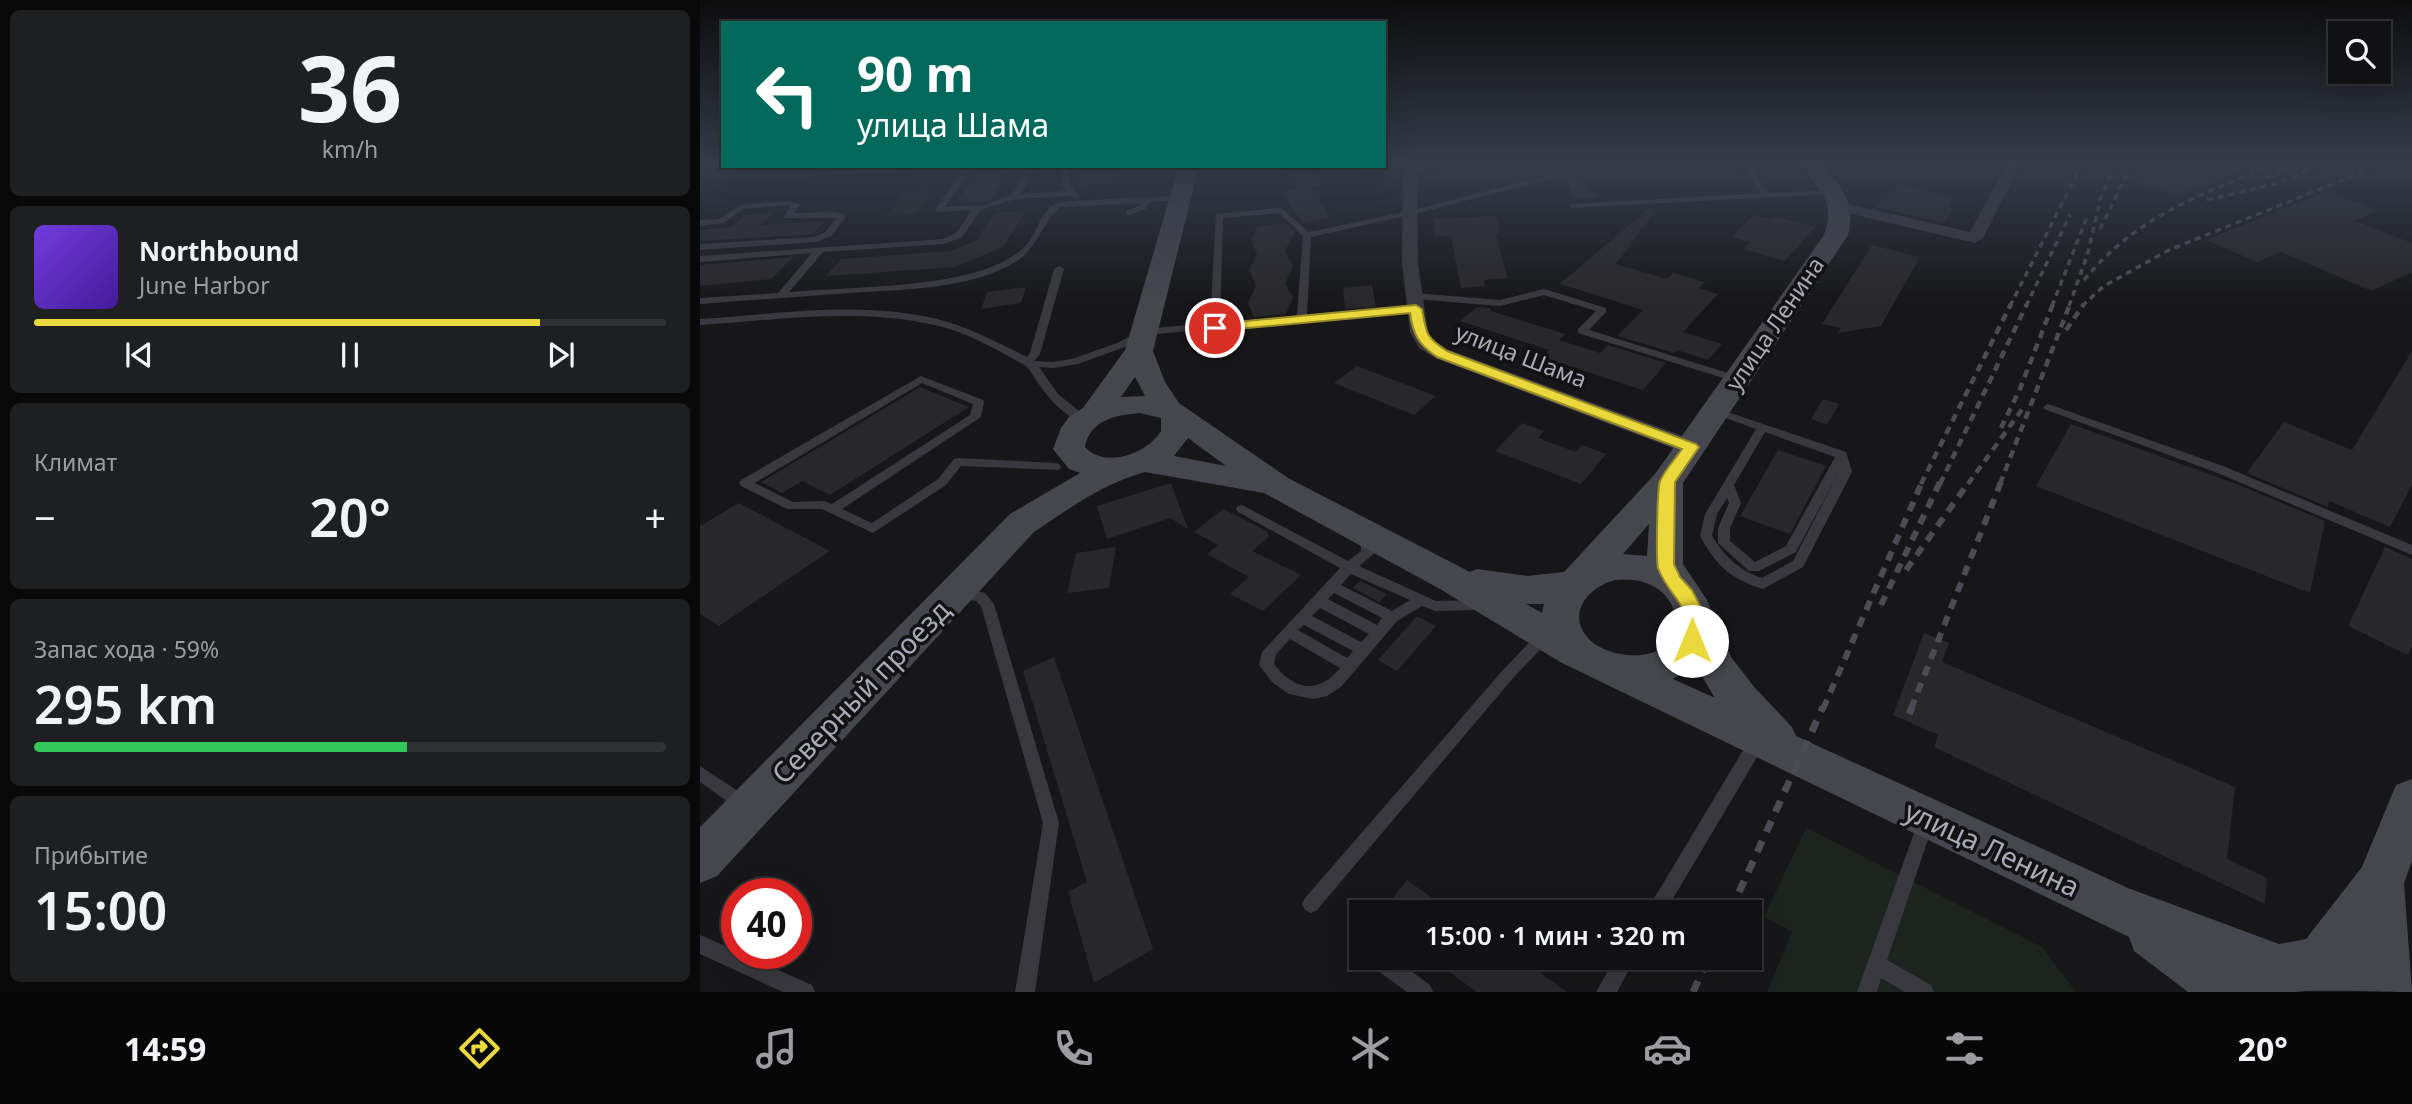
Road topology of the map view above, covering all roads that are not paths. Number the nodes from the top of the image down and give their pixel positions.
1 (736, 210) edge
2 (792, 210) edge
3 (976, 210) edge
4 (1052, 210) edge
5 (1135, 210) edge
6 (1178, 210) edge
7 (1278, 210) edge
8 (1281, 210) edge
9 (1420, 210) edge
10 (1840, 210) edge
11 (1877, 210) edge
12 (1990, 210) edge
13 (1129, 213) dead end
14 (1410, 213) junction
15 (700, 223) edge
16 (1307, 234) junction
17 (700, 247) edge
18 (820, 250) junction
19 (700, 259) edge
20 (1059, 269) dead end
21 (781, 295) junction
22 (700, 301) edge
23 (1415, 302) junction
24 (1297, 319) junction
25 (700, 322) edge
26 (1215, 328) junction
27 (1141, 342) junction
28 (1030, 363) junction
29 (1737, 379) junction
30 (2048, 408) dead end
31 (1716, 411) junction
32 (1172, 412) junction
33 (1763, 426) junction
34 (1075, 437) junction
35 (1691, 447) junction
36 (1842, 455) junction
37 (1132, 464) junction
38 (1667, 482) junction
39 (1728, 485) junction
40 (1276, 486) junction
41 (833, 509) junction
42 (1242, 509) dead end
43 (1022, 523) junction
44 (1366, 535) junction
45 (2412, 550) edge
46 (1349, 567) junction
47 (1453, 579) junction
48 (1673, 581) junction
49 (1575, 582) junction
50 (1332, 586) junction
51 (957, 591) junction
52 (1422, 600) junction
53 (1319, 601) junction
54 (1507, 610) junction
55 (1392, 617) junction
56 (1303, 618) junction
57 (1696, 624) junction
58 (1289, 632) junction
59 (1378, 632) junction
60 (1362, 649) junction
61 (1577, 652) junction
62 (1349, 666) junction
63 (1774, 746) junction
64 (700, 773) edge
65 (2412, 800) edge
66 (750, 808) junction
67 (1927, 818) junction
68 (700, 860) edge
69 (2380, 883) junction
70 (1663, 900) edge
71 (1311, 904) dead end
72 (2119, 909) junction
73 (700, 944) edge
74 (1877, 965) junction
75 (1393, 970) edge
76 (1619, 970) edge
77 (2290, 976) edge
78 (805, 992) edge
79 (1025, 992) edge
80 (1423, 992) edge
81 (1606, 992) edge
82 (1867, 992) edge
83 (1924, 992) edge
84 (2230, 992) edge
85 (2376, 992) edge
86 (2388, 992) edge

1 - 15 lane
2 - 17 lane
3 - 18 lane
4 - 21 lane
5 - 13 lane
6 - 27 main road
7 - 26 lane
8 - 16 lane
9 - 14 lane
10 - 29 main road, улица Ленина
11 - 12 street
14 - 16 lane
14 - 23 street, улица Шама
16 - 24 lane
18 - 19 lane
18 - 21 lane
20 - 28 lane
21 - 22 lane
23 - 24 lane
23 - 29 lane
23 - 35 street, улица Шама
24 - 26 lane
25 - 28 lane
26 - 27 lane
27 - 28 lane
27 - 32 main road
27 - 34 main road, Северный проезд
28 - 34 lane
29 - 31 main road, улица Ленина
30 - 45 lane
31 - 33 lane
31 - 35 main road, улица Ленина
32 - 34 main road
32 - 37 main road, Северный проезд
32 - 40 main road
33 - 36 lane
33 - 39 lane
34 - 37 main road
34 - 41 lane
34 - 43 main road, Северный проезд
35 - 38 main road, улица Ленина
36 - 39 lane
36 - 39 lane
37 - 40 main road
37 - 43 main road, Северный проезд
38 - 48 main road, улица Ленина
38 - 49 main road, улица Ленина
40 - 44 main road
41 - 41 lane
42 - 46 lane
43 - 51 main road, Северный проезд
44 - 46 lane
44 - 47 main road
46 - 50 lane
46 - 52 lane
47 - 49 main road
47 - 54 main road
48 - 49 main road
48 - 57 main road, улица Ленина
49 - 61 main road, улица Ленина
50 - 53 lane
50 - 55 lane
51 - 66 main road, Северный проезд
51 - 79 lane
52 - 54 lane
52 - 55 lane
53 - 56 lane
53 - 59 lane
54 - 61 main road
55 - 59 lane
56 - 58 lane
56 - 60 lane
57 - 61 main road
57 - 63 main road, улица Ленина
58 - 62 lane
58 - 62 lane
59 - 60 lane
60 - 62 lane
61 - 63 main road, улица Ленина
61 - 71 lane
63 - 67 main road, улица Ленина
63 - 70 lane
64 - 66 lane
65 - 69 main road
66 - 68 main road, Северный проезд
67 - 72 main road, улица Ленина
67 - 74 lane
69 - 77 main road
69 - 86 main road
72 - 77 main road, улица Ленина
72 - 84 main road, улица Ленина
73 - 78 lane
74 - 82 lane
74 - 83 lane
75 - 80 lane
76 - 81 lane
77 - 85 main road, улица Ленина

